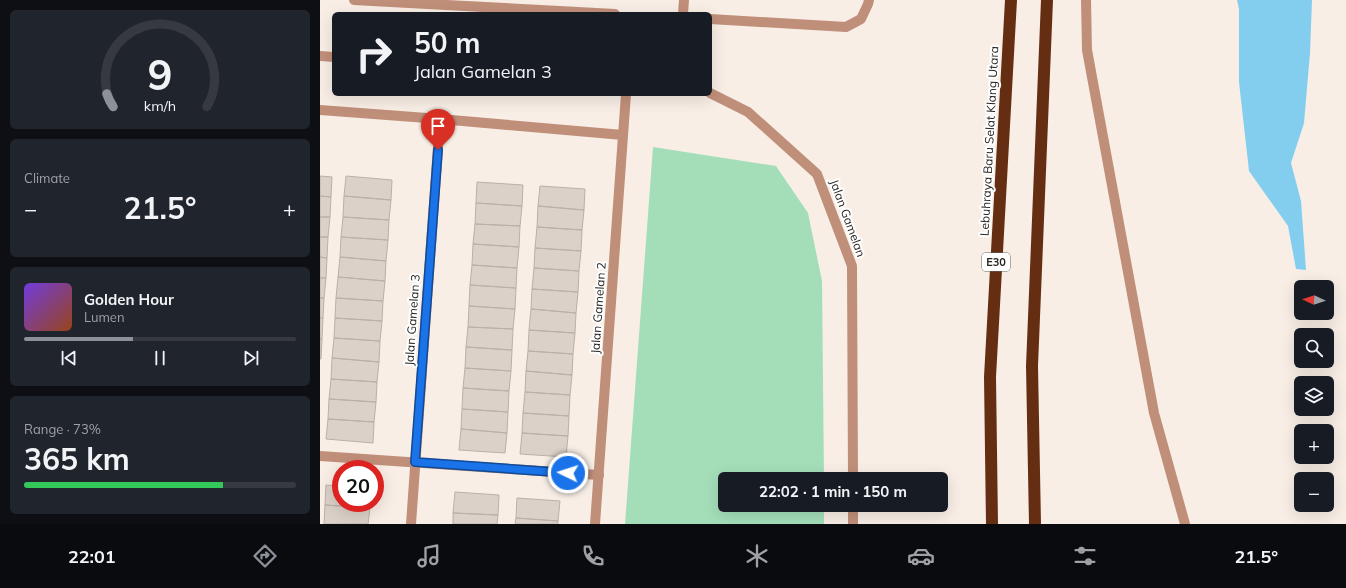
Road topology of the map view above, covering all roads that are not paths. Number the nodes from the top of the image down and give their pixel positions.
1 (354, 0) edge
2 (684, 0) edge
3 (869, 0) edge
4 (1011, 0) edge
5 (1047, 0) edge
6 (1086, 0) edge
7 (492, 7) edge
8 (580, 12) edge
9 (683, 12) edge
10 (712, 19) edge
11 (320, 56) edge
12 (332, 57) edge
13 (712, 94) edge
14 (626, 96) edge
15 (320, 110) edge
16 (440, 119) junction
17 (623, 135) junction
18 (320, 456) edge
19 (415, 462) junction
20 (853, 472) edge
21 (599, 475) junction
22 (853, 512) edge
23 (411, 524) edge
24 (595, 524) edge
25 (853, 524) edge
26 (992, 524) edge
27 (1035, 524) edge
28 (1185, 524) edge

1 - 7 street
2 - 9 street
3 - 10 street
4 - 26 highway, Lebuhraya Baru Selat Klang Utara / E30
5 - 27 highway
6 - 28 street
7 - 8 street
11 - 12 street
13 - 20 street, Jalan Gamelan
14 - 17 street, Jalan Gamelan 2
15 - 16 street
16 - 17 street
16 - 19 street, Jalan Gamelan 3
17 - 21 street, Jalan Gamelan 2
18 - 19 street
19 - 21 street
19 - 23 street, Jalan Gamelan 3
21 - 24 street, Jalan Gamelan 2
22 - 25 street

